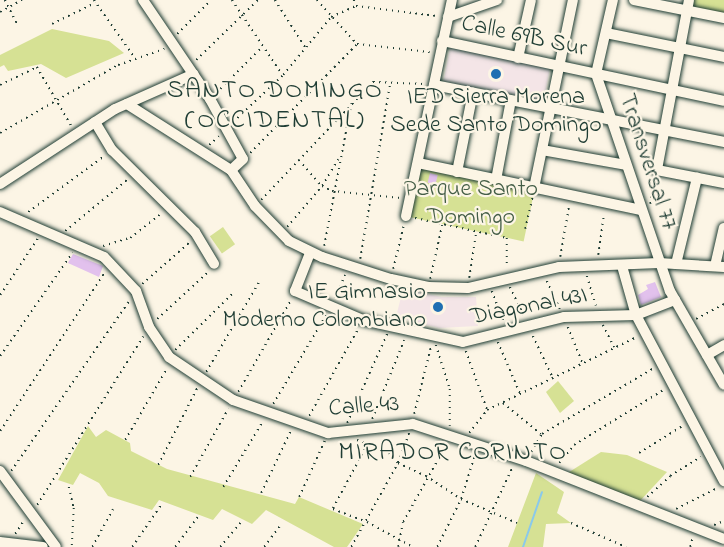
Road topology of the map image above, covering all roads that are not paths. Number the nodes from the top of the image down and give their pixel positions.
1 (143, 0) edge
2 (452, 0) edge
3 (497, 0) edge
4 (531, 0) edge
5 (573, 0) edge
6 (613, 0) edge
7 (634, 0) edge
8 (650, 2) edge
9 (688, 5) edge
10 (448, 17) junction
11 (724, 18) edge
12 (606, 33) junction
13 (442, 41) junction
14 (680, 48) junction
15 (724, 57) edge
16 (518, 58) junction
17 (559, 67) junction
18 (191, 70) junction
19 (596, 75) junction
20 (434, 85) junction
21 (672, 90) junction
22 (474, 93) junction
23 (512, 100) junction
24 (724, 101) edge
25 (127, 104) junction
26 (551, 108) junction
27 (611, 120) junction
28 (95, 122) junction
29 (664, 130) junction
30 (724, 142) edge
31 (542, 150) junction
32 (418, 164) junction
33 (626, 165) junction
34 (231, 170) junction
35 (457, 172) junction
36 (697, 178) junction
37 (496, 180) junction
38 (724, 183) edge
39 (0, 184) edge
40 (534, 188) junction
41 (641, 210) junction
42 (0, 213) edge
43 (406, 216) road end
44 (724, 228) edge
45 (310, 253) junction
46 (659, 263) junction
47 (214, 264) road end
48 (676, 264) junction
49 (622, 266) junction
50 (720, 266) edge
51 (675, 300) junction
52 (636, 315) junction
53 (724, 345) edge
54 (707, 356) junction
55 (724, 385) edge
56 (3, 475) edge
57 (724, 483) edge
58 (724, 539) edge
59 (4, 542) edge
60 (42, 547) edge
61 (56, 547) edge

1 - 18 street
2 - 10 street
3 - 10 street
4 - 16 street
5 - 17 street
6 - 12 street
7 - 8 street
8 - 9 street
9 - 11 street
9 - 14 street
10 - 13 street
12 - 14 street
12 - 19 street
13 - 16 street, Calle 69B Sur
13 - 20 street
14 - 15 street
14 - 21 street
16 - 17 street, Calle 69B Sur
17 - 19 street, Calle 69B Sur
17 - 26 street
18 - 25 street
18 - 34 street
19 - 21 street, Calle 69B Sur
19 - 27 street, Transversal 77
20 - 22 street
20 - 32 street
21 - 24 street, Calle 69B Sur
21 - 29 street
22 - 23 street
22 - 35 street
23 - 26 street
23 - 37 street
25 - 28 street
25 - 34 street
26 - 27 street
26 - 31 street
27 - 29 street
27 - 33 street, Transversal 77
28 - 39 street
28 - 47 street
29 - 30 street
29 - 36 street
31 - 33 street
31 - 40 street
32 - 35 street
32 - 43 street
33 - 41 street, Transversal 77
34 - 45 street
35 - 37 street
36 - 38 street
36 - 48 street
37 - 40 street
40 - 41 street
41 - 46 street, Transversal 77
42 - 58 street, Calle 43
44 - 50 street
45 - 49 street
45 - 52 street, Diagonal 43I
46 - 48 street
46 - 49 street
46 - 51 street, Transversal 77
48 - 50 street
49 - 52 street
51 - 52 street, Diagonal 43I
51 - 54 street, Transversal 77
52 - 57 street
53 - 54 street
54 - 55 street, Transversal 77
56 - 61 street
59 - 60 street

